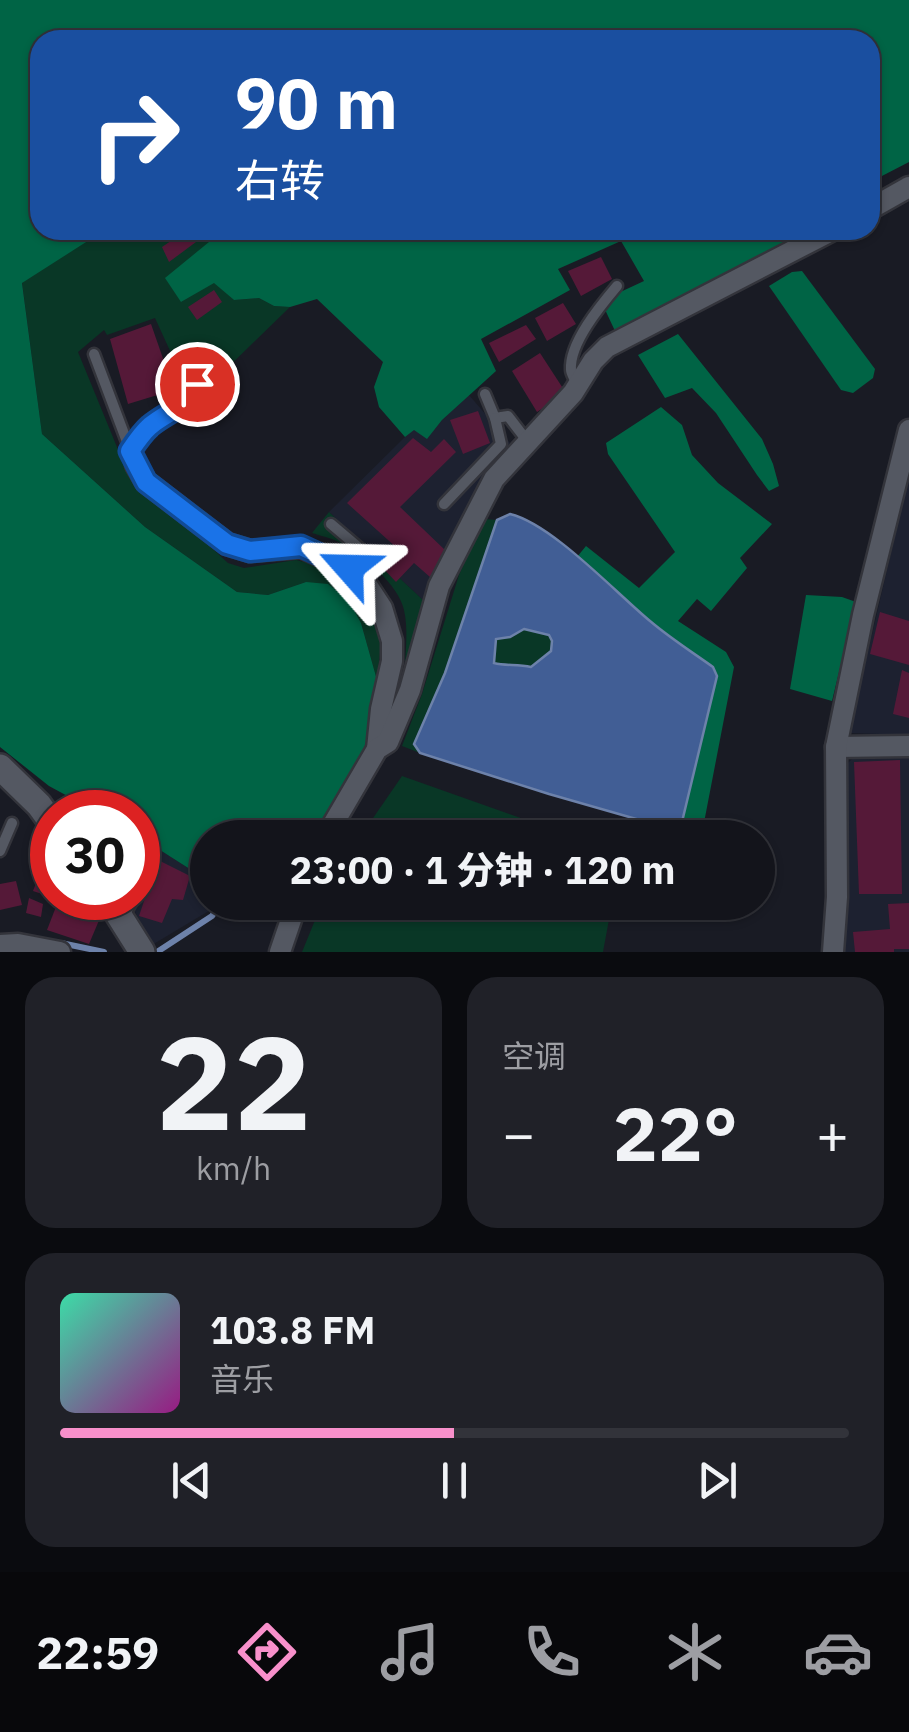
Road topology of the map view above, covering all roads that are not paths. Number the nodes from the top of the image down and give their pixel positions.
1 (909, 186) edge
2 (880, 200) edge
3 (815, 240) edge
4 (617, 286) dead end
5 (94, 354) dead end
6 (190, 362) dead end
7 (578, 386) junction
8 (485, 394) dead end
9 (495, 418) junction
10 (909, 430) edge
11 (528, 442) junction
12 (133, 458) junction
13 (444, 504) dead end
14 (331, 524) dead end
15 (349, 568) junction
16 (836, 746) junction
17 (909, 746) edge
18 (377, 749) junction
19 (0, 768) edge
20 (30, 797) edge
21 (336, 820) edge
22 (12, 823) dead end
23 (0, 850) edge
24 (128, 920) edge
25 (291, 920) edge
26 (0, 945) edge
27 (60, 952) edge
28 (142, 952) edge
29 (280, 952) edge
30 (833, 952) edge

1 - 2 street
3 - 7 street
4 - 7 lane
5 - 12 lane
6 - 12 lane
7 - 11 street
8 - 9 lane
9 - 11 lane
9 - 13 lane
10 - 16 street
11 - 18 street
12 - 15 street
14 - 15 lane
15 - 18 street
16 - 17 street
16 - 30 street
18 - 21 street
19 - 20 street
22 - 23 lane
24 - 28 street
25 - 29 street
26 - 27 street

